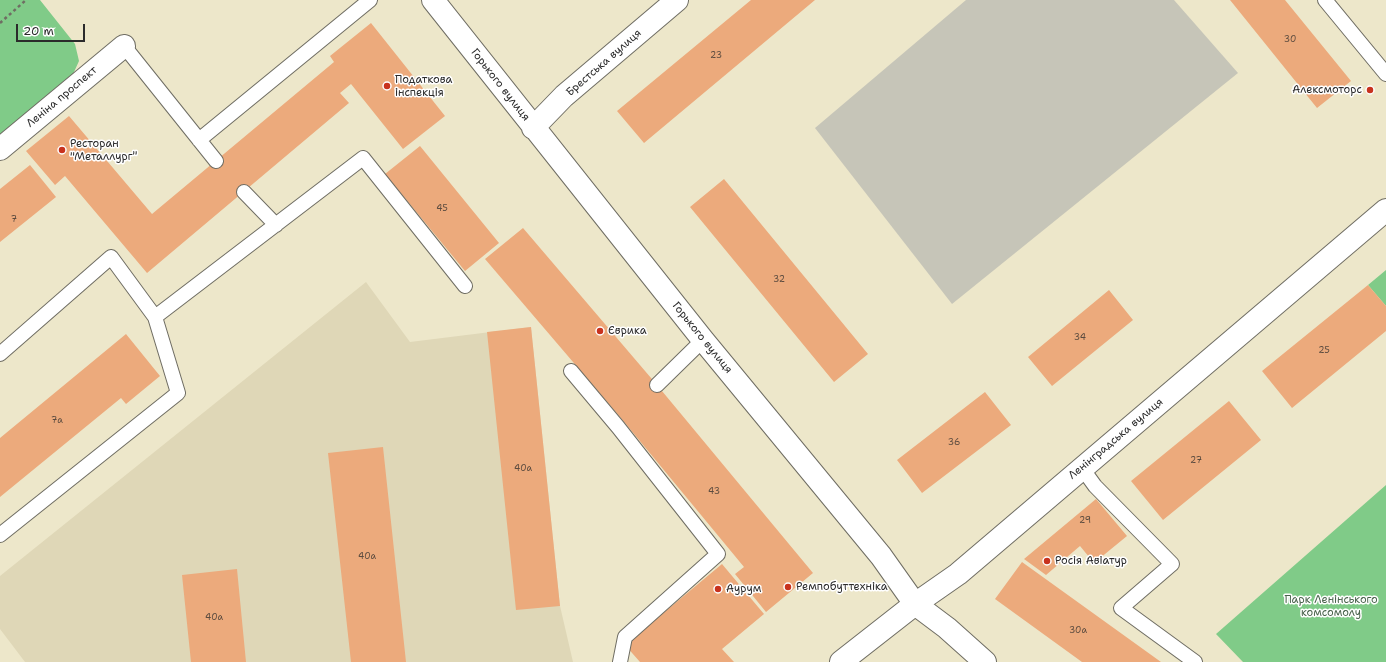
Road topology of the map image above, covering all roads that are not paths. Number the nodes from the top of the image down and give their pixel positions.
1 (370, 0) edge
2 (433, 0) edge
3 (677, 0) edge
4 (1325, 0) edge
5 (124, 46) joint
6 (1386, 74) edge
7 (534, 128) junction
8 (199, 140) junction
9 (0, 149) edge
10 (216, 161) dead end
11 (244, 192) dead end
12 (1386, 210) edge
13 (276, 225) junction
14 (465, 286) dead end
15 (156, 318) junction
16 (703, 340) junction
17 (0, 354) edge
18 (571, 371) dead end
19 (656, 385) dead end
20 (1082, 468) junction
21 (0, 535) edge
22 (916, 604) junction
23 (620, 662) edge
24 (841, 662) edge
25 (985, 662) edge
26 (1194, 662) edge

1 - 8 lane
2 - 7 street, Горького вулиця
3 - 7 street, Брестська вулиця
4 - 6 lane
5 - 8 lane
5 - 9 street, Леніна проспект
7 - 16 street, Горького вулиця
8 - 10 lane
11 - 13 lane
12 - 20 street, Ленінградська вулиця
13 - 14 lane
13 - 15 lane
15 - 17 lane
15 - 21 lane
16 - 19 lane
16 - 22 street, Горького вулиця
18 - 23 lane
20 - 22 street, Ленінградська вулиця
20 - 26 lane
22 - 24 street, Ленінградська вулиця
22 - 25 street, Горького вулиця

